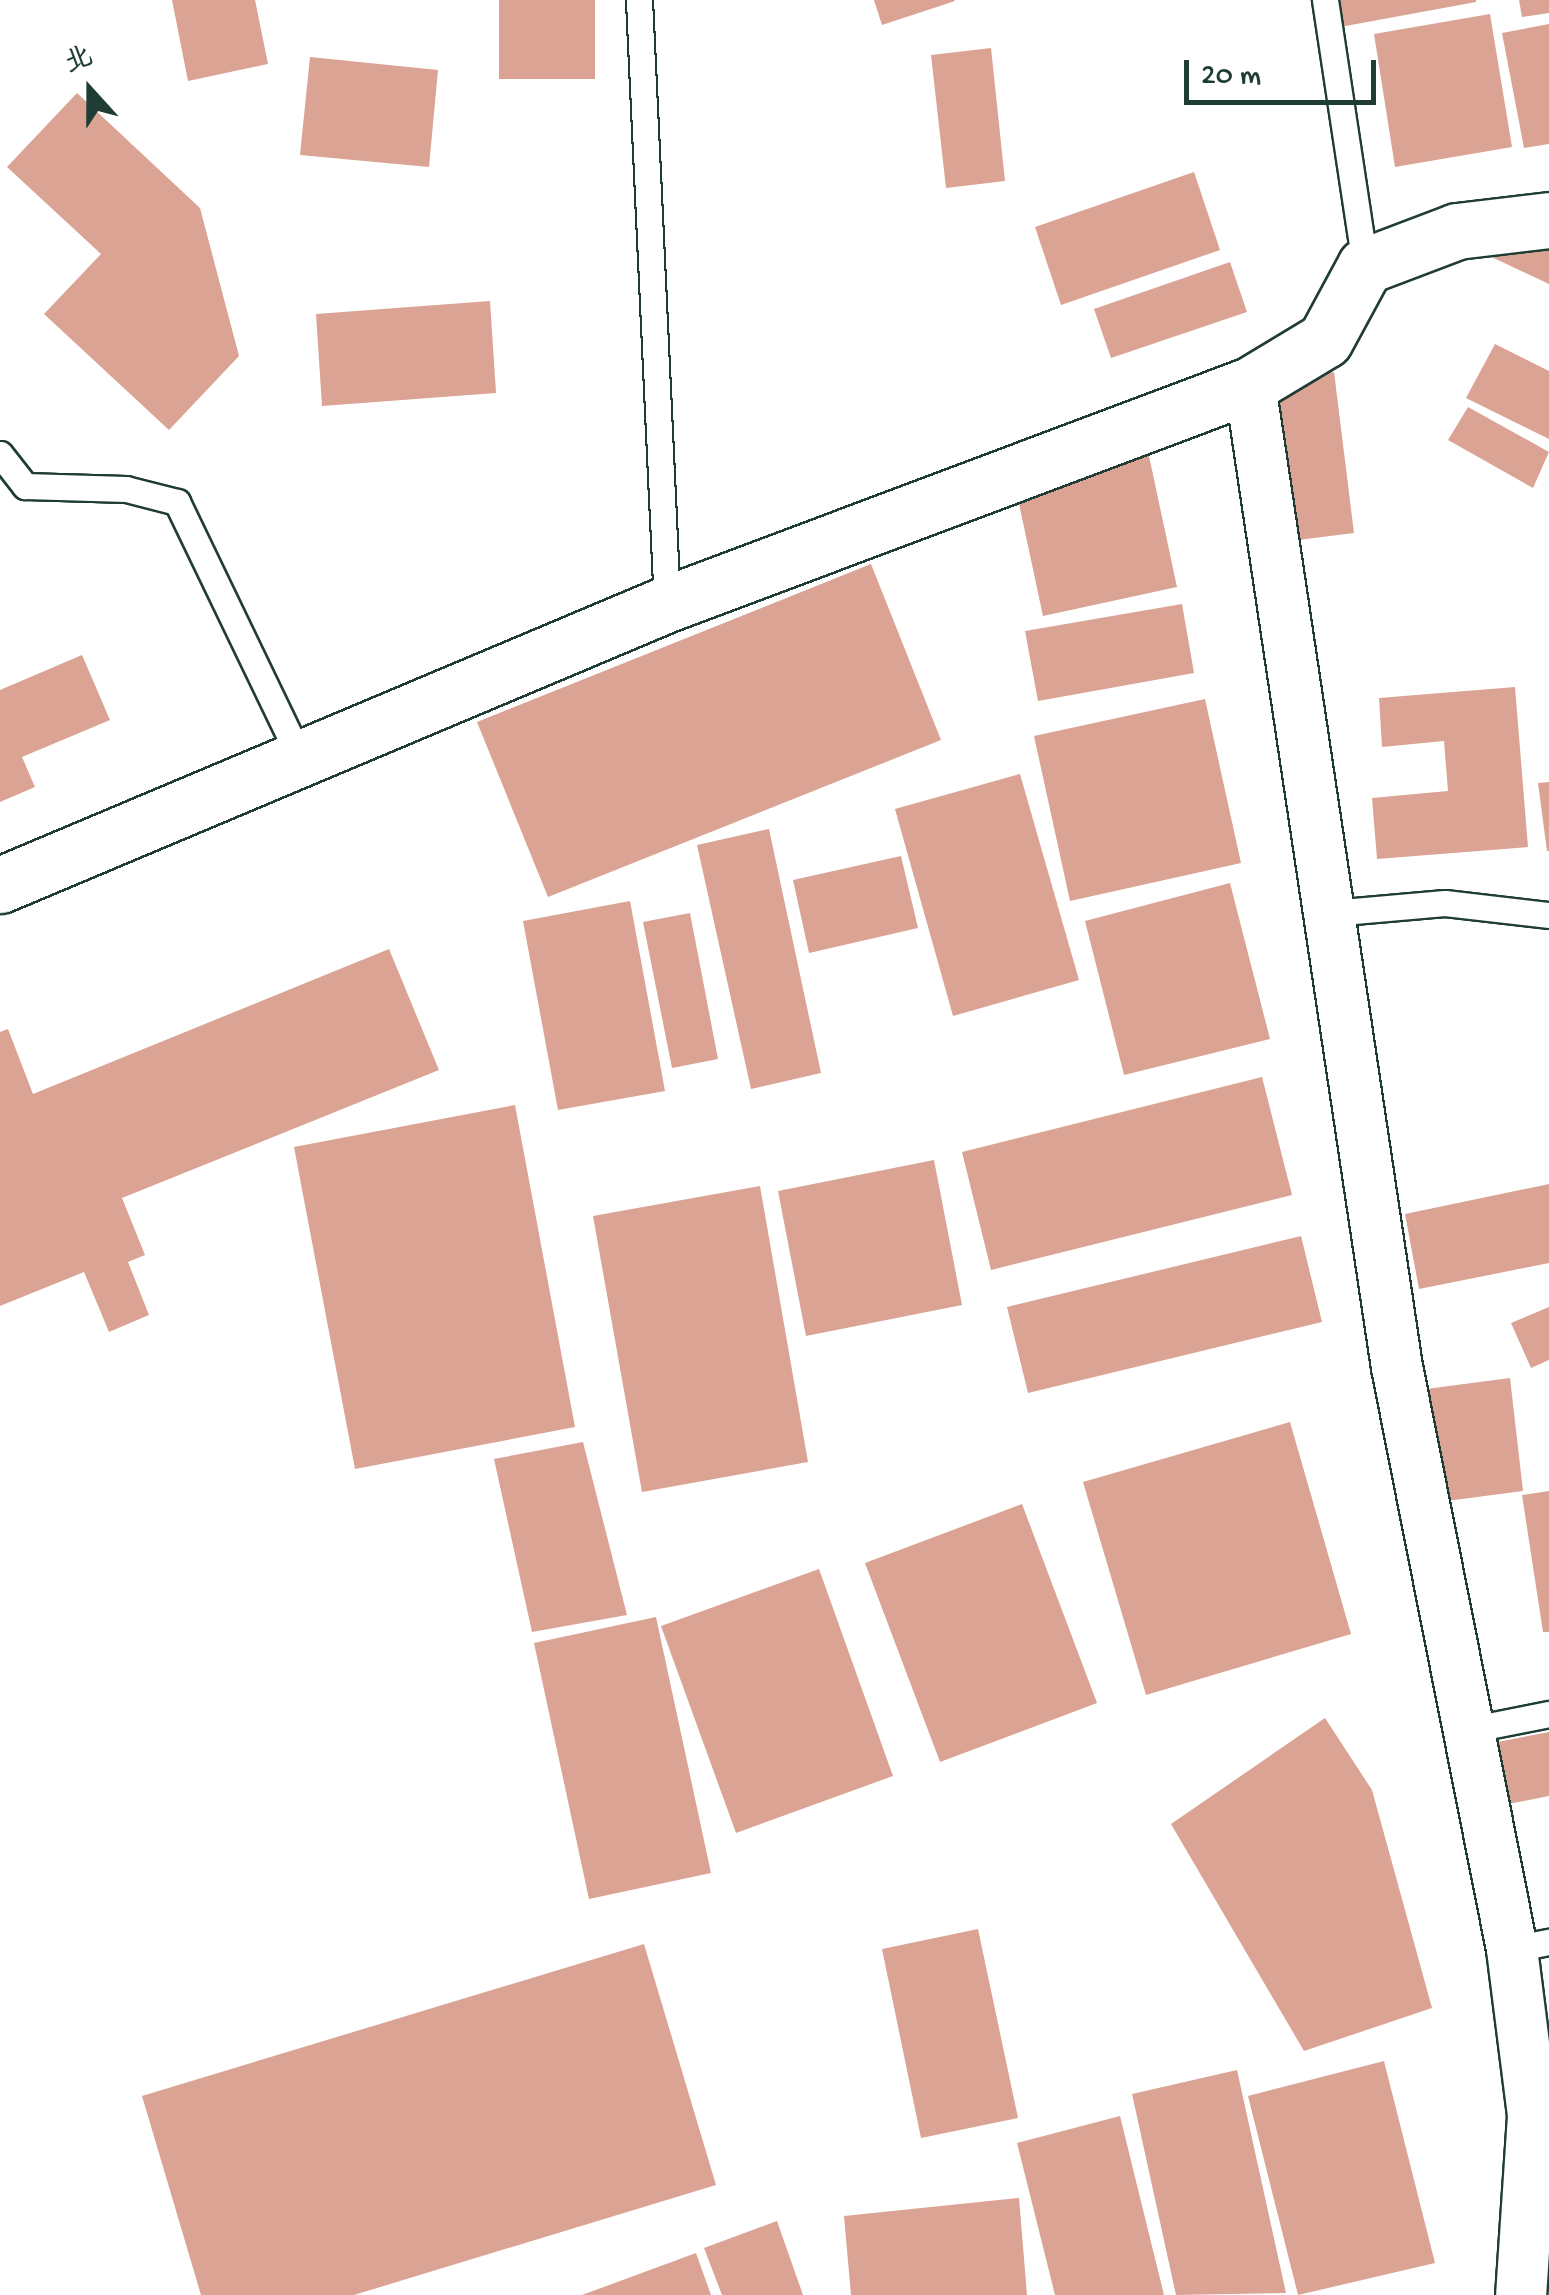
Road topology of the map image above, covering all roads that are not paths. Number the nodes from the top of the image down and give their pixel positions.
1 (639, 0) edge
2 (1326, 0) edge
3 (1549, 220) edge
4 (1366, 266) junction
5 (1250, 385) junction
6 (0, 454) edge
7 (667, 604) junction
8 (300, 758) junction
9 (0, 885) edge
10 (1331, 913) junction
11 (1549, 915) edge
12 (1549, 1714) edge
13 (1472, 1730) junction
14 (1531, 1946) edge
15 (1521, 2295) edge

1 - 7 lane
2 - 4 lane
3 - 4 street
4 - 5 street
5 - 7 street
5 - 10 street
6 - 8 lane
7 - 8 street
8 - 9 street
10 - 11 lane
10 - 13 street
12 - 13 lane
13 - 14 street
14 - 15 street

